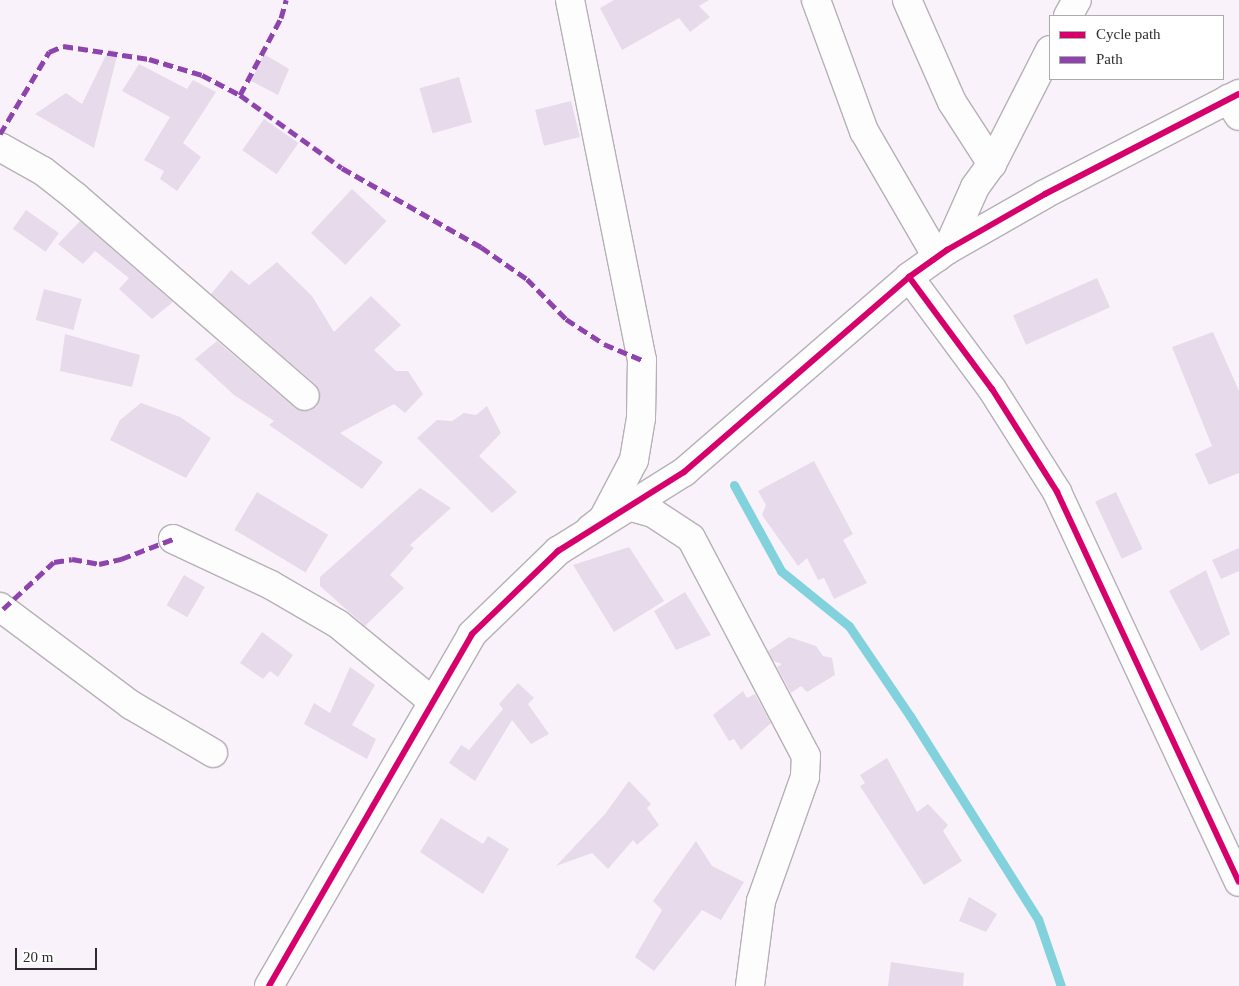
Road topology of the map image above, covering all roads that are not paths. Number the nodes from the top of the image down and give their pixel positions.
1 (570, 0) edge
2 (816, 0) edge
3 (907, 0) edge
4 (1077, 0) edge
5 (1069, 15) edge
6 (1049, 52) edge
7 (1235, 103) edge
8 (0, 146) edge
9 (992, 164) junction
10 (942, 254) junction
11 (909, 277) junction
12 (305, 396) dead end
13 (628, 506) junction
14 (173, 539) dead end
15 (558, 551) junction
16 (0, 607) edge
17 (431, 700) junction
18 (213, 753) dead end
19 (1239, 882) edge
20 (269, 986) edge
21 (750, 986) edge

1 - 15 street
2 - 10 street
3 - 9 street
4 - 5 street
6 - 9 street
7 - 10 street
8 - 12 street
9 - 10 street
10 - 11 street
11 - 13 street
11 - 19 street
13 - 15 street
13 - 21 street
14 - 17 street
15 - 17 street
16 - 18 street
17 - 20 street

